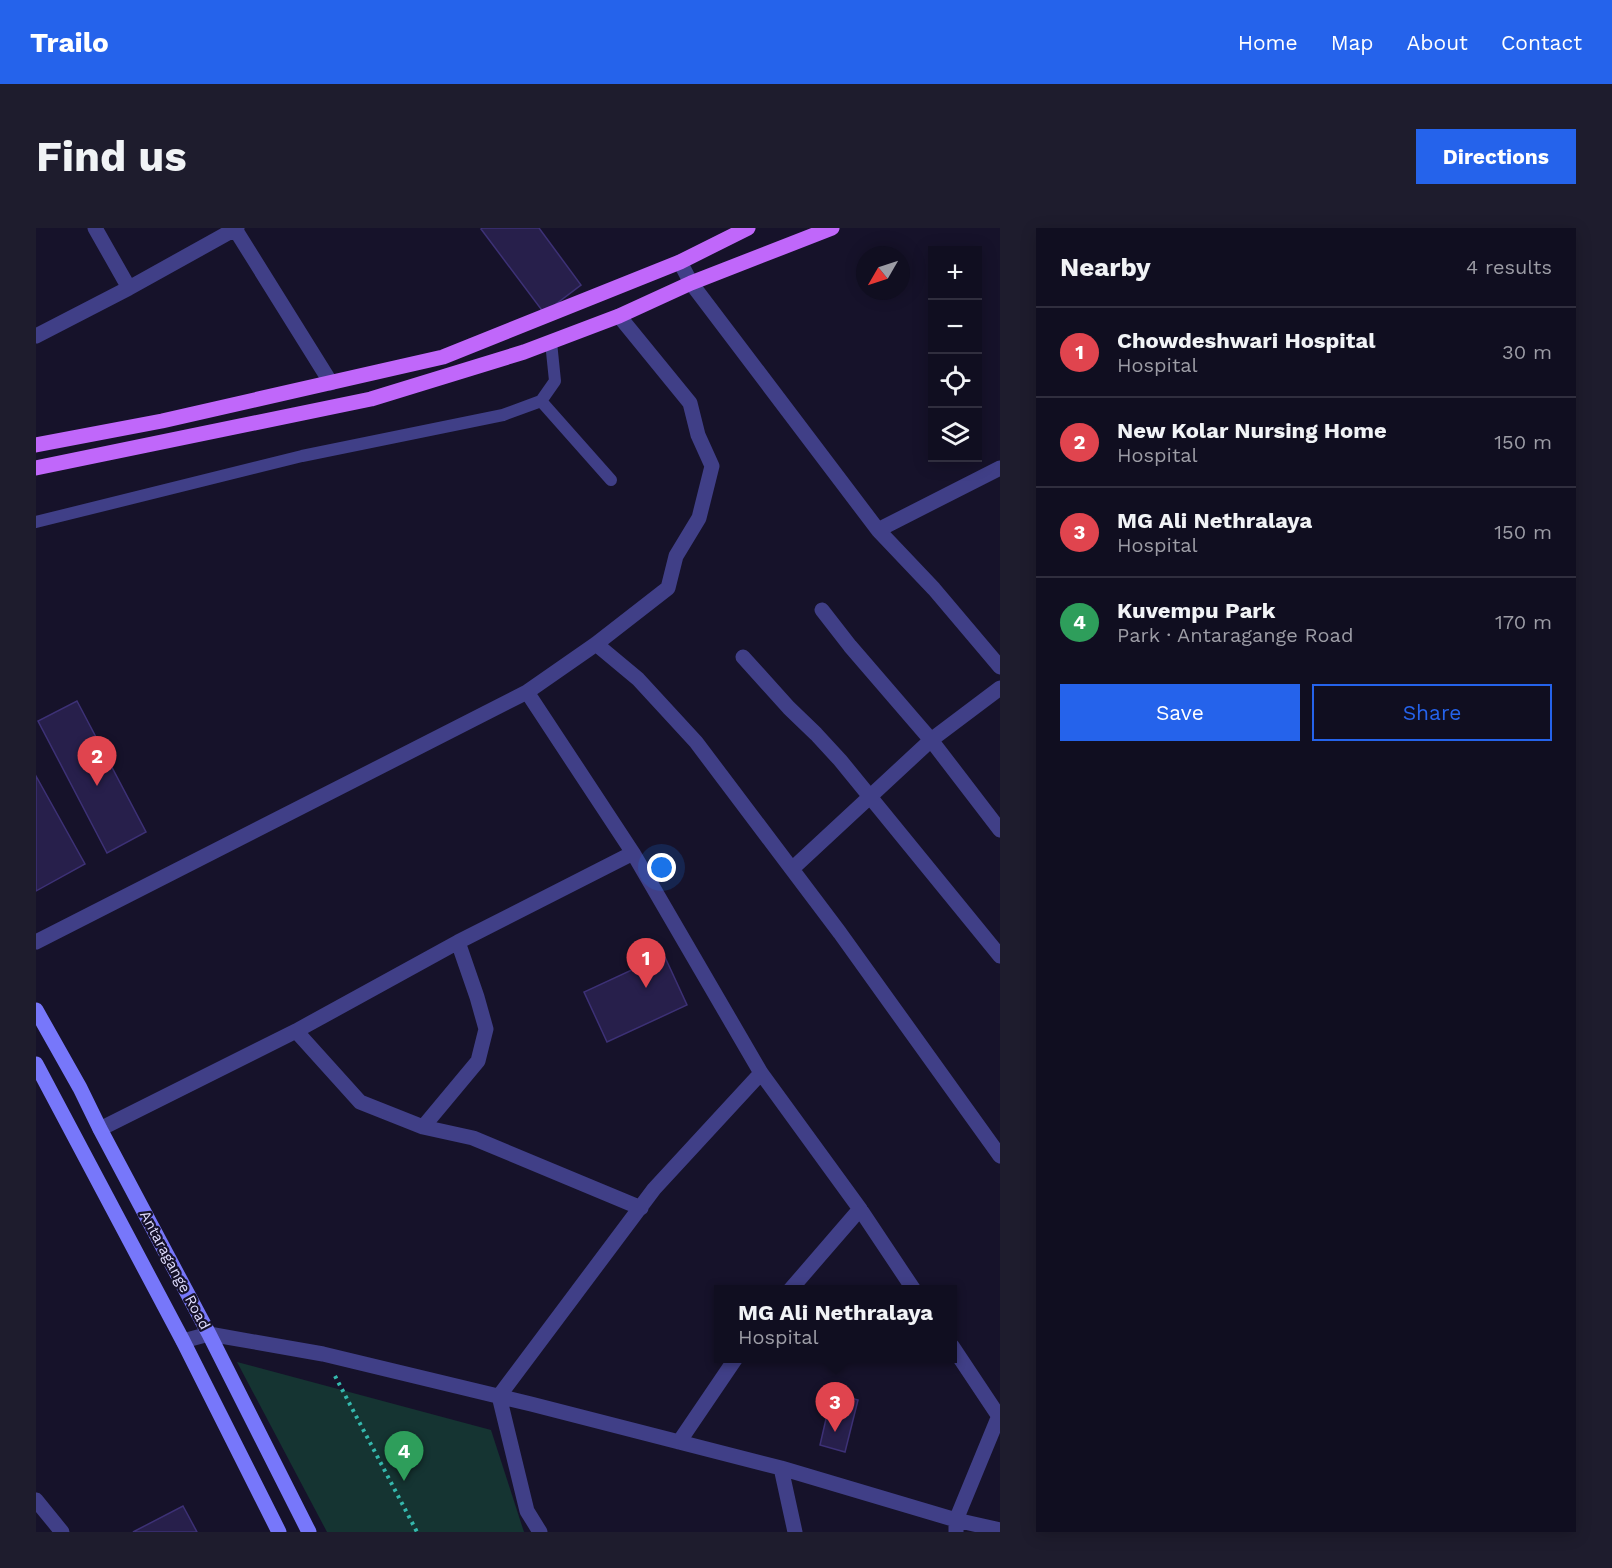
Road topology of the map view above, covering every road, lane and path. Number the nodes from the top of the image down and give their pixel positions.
1 (95, 228) edge
2 (748, 228) edge
3 (832, 228) edge
4 (236, 229) edge
5 (680, 262) junction
6 (691, 283) junction
7 (129, 288) junction
8 (619, 316) junction
9 (36, 336) edge
10 (551, 342) junction
11 (331, 383) junction
12 (541, 401) junction
13 (36, 445) edge
14 (36, 468) edge
15 (998, 472) edge
16 (611, 480) dead end
17 (36, 522) edge
18 (878, 530) junction
19 (822, 610) dead end
20 (596, 644) junction
21 (743, 657) dead end
22 (1000, 667) edge
23 (1000, 688) edge
24 (527, 692) junction
25 (931, 741) junction
26 (870, 798) junction
27 (1000, 830) edge
28 (633, 853) junction
29 (792, 869) junction
30 (36, 942) edge
31 (458, 942) junction
32 (1000, 956) edge
33 (36, 1010) edge
34 (296, 1031) junction
35 (36, 1064) edge
36 (761, 1073) junction
37 (423, 1127) junction
38 (100, 1129) junction
39 (1000, 1156) edge
40 (641, 1208) junction
41 (861, 1209) junction
42 (794, 1285) edge
43 (911, 1285) edge
44 (209, 1334) junction
45 (183, 1341) junction
46 (957, 1353) edge
47 (323, 1354) junction
48 (733, 1363) edge
49 (499, 1396) junction
50 (999, 1414) edge
51 (679, 1442) junction
52 (781, 1468) junction
53 (36, 1500) edge
54 (956, 1526) edge
55 (1000, 1530) edge
56 (62, 1532) edge
57 (279, 1532) edge
58 (309, 1532) edge
59 (417, 1532) edge
60 (540, 1532) edge
61 (795, 1532) edge

1 - 7 street
2 - 5 main road
3 - 6 main road
4 - 7 street
4 - 11 street
5 - 6 street
5 - 11 main road
6 - 8 main road
6 - 18 street
7 - 9 street
8 - 10 main road
8 - 20 street
10 - 12 lane
10 - 14 main road
11 - 13 main road
12 - 16 lane
12 - 17 lane
15 - 18 street
18 - 22 street
19 - 25 street
20 - 24 street
20 - 29 street
21 - 26 street
23 - 25 street
24 - 28 street
24 - 30 street
25 - 26 street
25 - 27 street
26 - 29 street
26 - 32 street
28 - 31 street
28 - 36 street
29 - 39 street
31 - 34 street
31 - 37 street
33 - 38 street, Antaragange Road
34 - 37 street
34 - 38 street
35 - 45 street, Antaragange Road
36 - 40 street
36 - 41 street
37 - 40 street
38 - 44 street, Antaragange Road
40 - 49 street
41 - 42 street
41 - 43 street
44 - 45 street
44 - 47 street
44 - 58 street, Antaragange Road
45 - 57 street, Antaragange Road
46 - 50 street
47 - 49 street
47 - 59 path
48 - 51 street
49 - 51 street
49 - 60 street
50 - 54 street
51 - 52 street
52 - 54 street
52 - 61 street
53 - 56 street
54 - 55 street

